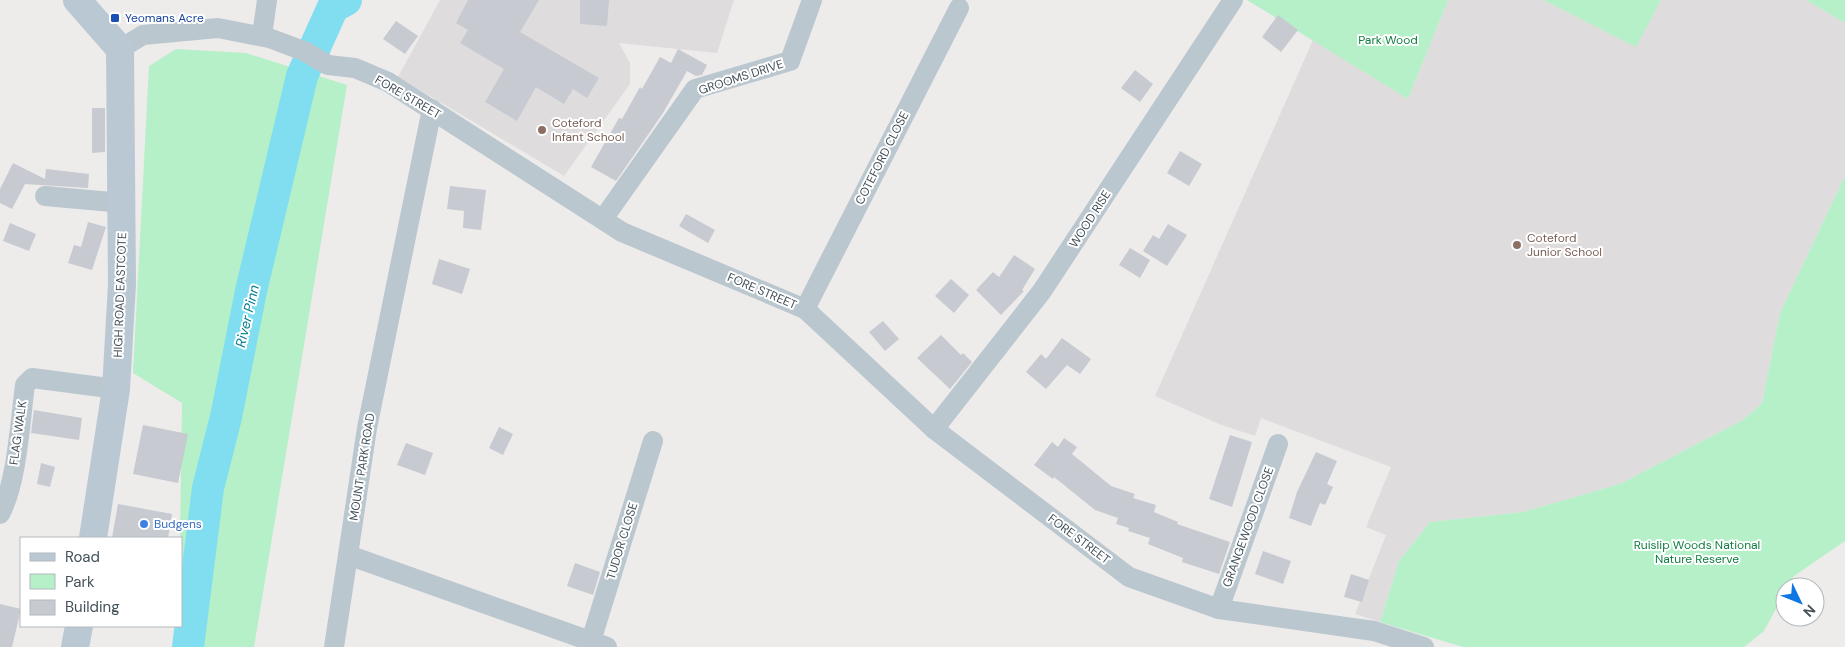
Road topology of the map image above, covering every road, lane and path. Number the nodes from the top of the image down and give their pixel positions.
1 (78, 0) edge
2 (267, 0) edge
3 (812, 0) edge
4 (1233, 0) edge
5 (959, 8) dead end
6 (262, 36) junction
7 (120, 49) junction
8 (432, 109) junction
9 (45, 196) dead end
10 (123, 203) junction
11 (603, 219) junction
12 (805, 308) junction
13 (116, 389) junction
14 (934, 429) junction
15 (653, 441) dead end
16 (1278, 444) dead end
17 (0, 514) edge
18 (92, 537) edge
19 (348, 556) junction
20 (1219, 610) junction
21 (79, 627) edge
22 (1370, 639) edge
23 (599, 644) edge
24 (76, 647) edge
25 (334, 647) edge
26 (1424, 647) edge

1 - 7 main road
2 - 6 street
3 - 11 street, GROOMS DRIVE
4 - 14 street, WOOD RISE
5 - 12 street, COTEFORD CLOSE
6 - 7 street, FORE STREET
6 - 8 street, FORE STREET
7 - 10 main road, HIGH ROAD EASTCOTE
8 - 11 street, FORE STREET
8 - 19 street, MOUNT PARK ROAD
9 - 10 street
10 - 13 main road, HIGH ROAD EASTCOTE
11 - 12 street, FORE STREET
12 - 14 street, FORE STREET
13 - 17 street, FLAG WALK
13 - 18 main road, HIGH ROAD EASTCOTE
14 - 20 street, FORE STREET
15 - 23 street, TUDOR CLOSE
16 - 20 street, GRANGEWOOD CLOSE
19 - 23 street
19 - 25 street, MOUNT PARK ROAD
20 - 22 street, FORE STREET
21 - 24 main road
22 - 26 street, FORE STREET

